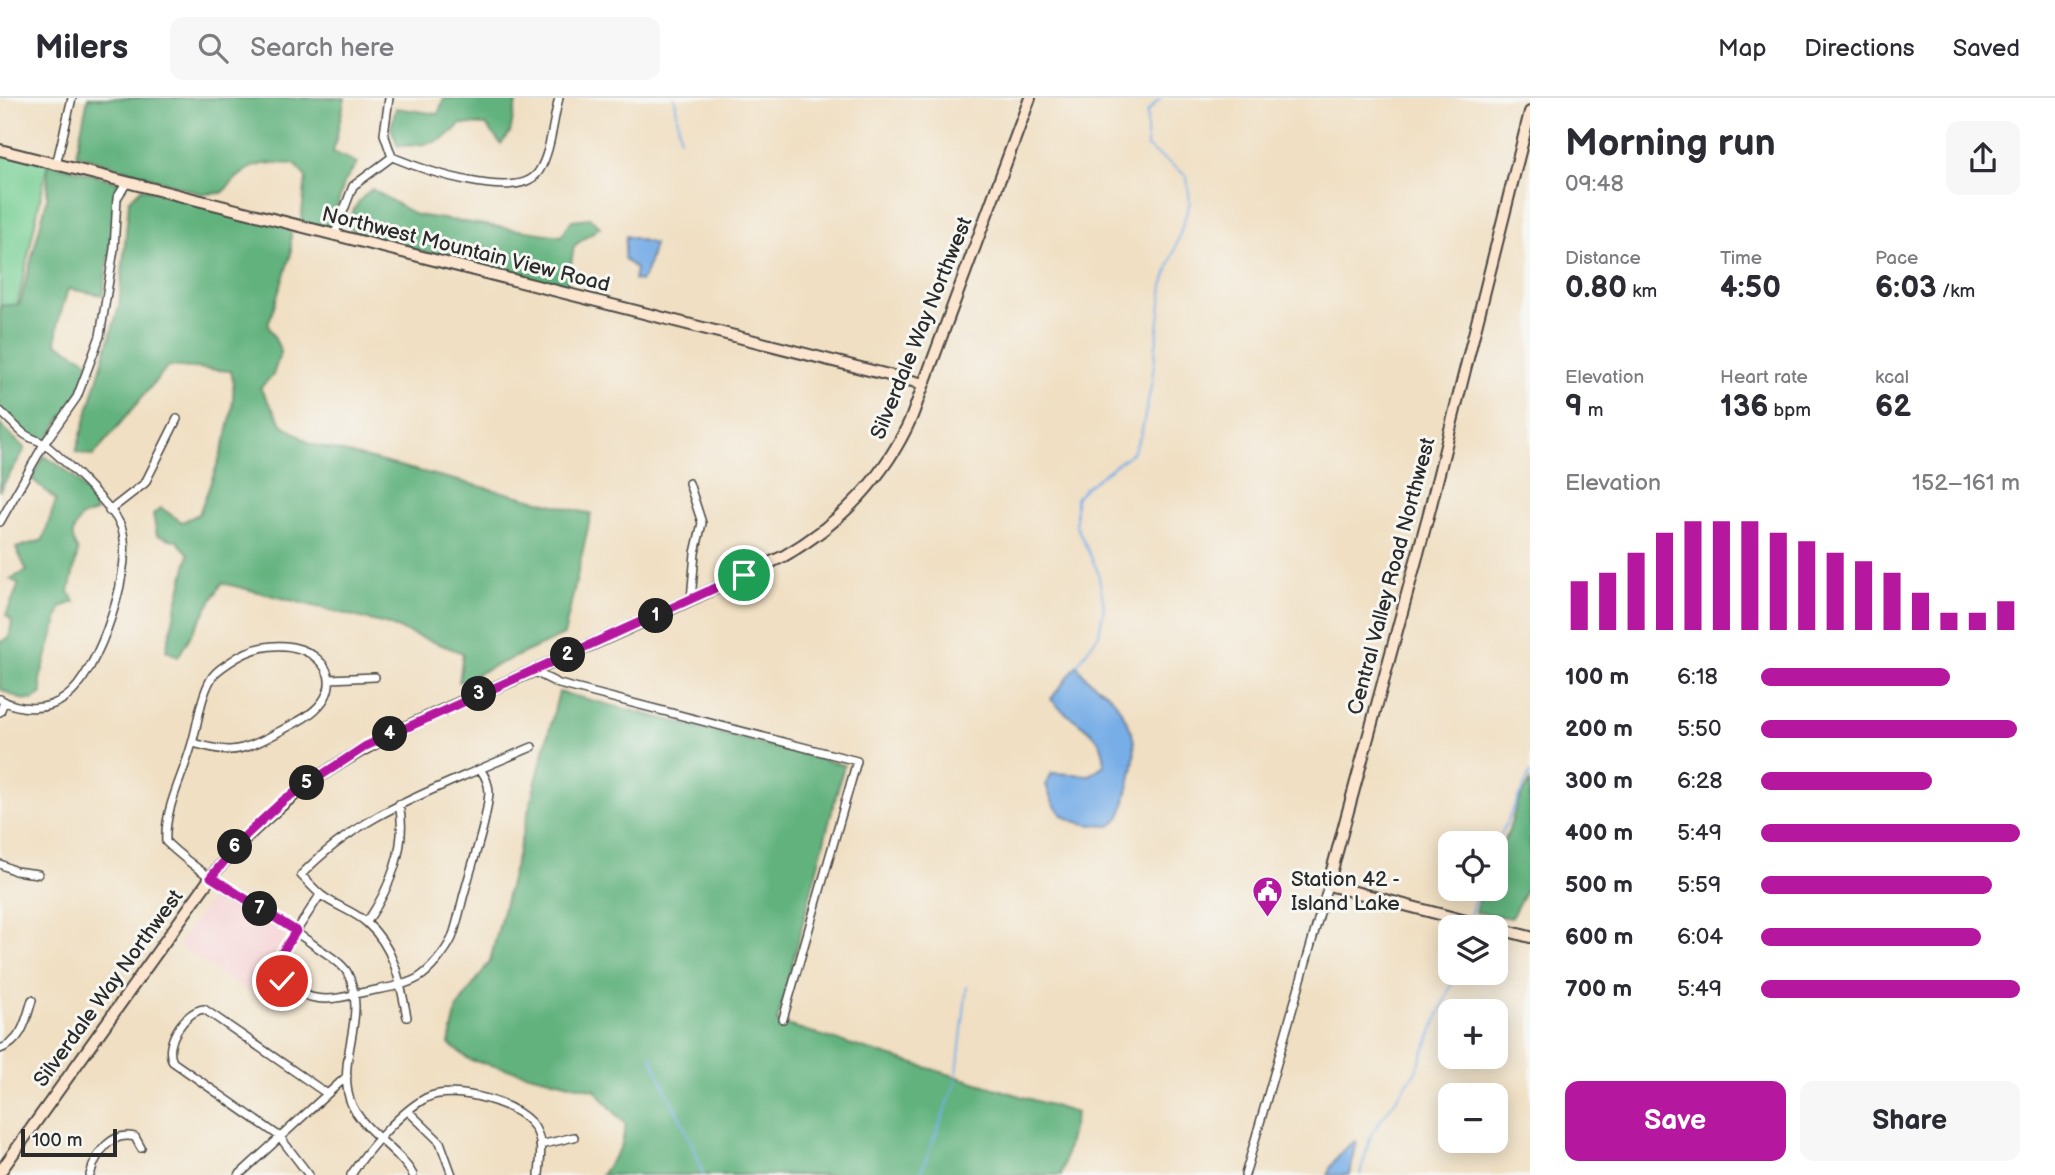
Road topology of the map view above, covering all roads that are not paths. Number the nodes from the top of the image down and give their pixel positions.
1 (72, 98) edge
2 (389, 98) edge
3 (559, 98) edge
4 (1030, 98) edge
5 (1530, 111) edge
6 (0, 150) edge
7 (392, 157) junction
8 (56, 165) junction
9 (126, 184) junction
10 (334, 237) junction
11 (925, 384) junction
12 (0, 411) edge
13 (177, 419) dead end
14 (44, 444) junction
15 (689, 483) dead end
16 (109, 511) junction
17 (0, 522) edge
18 (691, 600) junction
19 (533, 671) junction
20 (375, 677) dead end
21 (329, 679) junction
22 (2, 700) edge
23 (0, 712) edge
24 (193, 743) junction
25 (532, 747) dead end
26 (480, 769) junction
27 (399, 804) junction
28 (0, 864) edge
29 (38, 874) dead end
30 (211, 877) junction
31 (1328, 886) junction
32 (320, 895) junction
33 (1443, 915) edge
34 (367, 922) junction
35 (296, 931) junction
36 (1508, 931) edge
37 (1530, 937) edge
38 (400, 984) junction
39 (355, 994) junction
40 (32, 1000) dead end
41 (407, 1017) dead end
42 (783, 1019) dead end
43 (0, 1049) edge
44 (347, 1076) junction
45 (326, 1093) junction
46 (409, 1112) junction
47 (279, 1136) junction
48 (574, 1137) dead end
49 (380, 1138) junction
50 (540, 1145) junction
51 (141, 1148) dead end
52 (0, 1172) edge
53 (90, 1175) edge
54 (239, 1175) edge
55 (309, 1175) edge
56 (351, 1175) edge
57 (413, 1175) edge
58 (452, 1175) edge
59 (539, 1175) edge
60 (1245, 1175) edge

1 - 8 street
2 - 7 street
3 - 7 street
4 - 11 main road, Silverdale Way Northwest
5 - 31 main road, Central Valley Road Northwest
6 - 8 main road, Northwest Mountain View Road
7 - 10 street
8 - 9 main road, Northwest Mountain View Road
9 - 10 main road, Northwest Mountain View Road
9 - 14 street
10 - 11 main road, Northwest Mountain View Road
11 - 18 main road, Silverdale Way Northwest
12 - 14 street
13 - 16 street
14 - 16 street
14 - 17 street
15 - 18 street
16 - 22 street
18 - 19 main road, Silverdale Way Northwest
19 - 30 main road, Silverdale Way Northwest
19 - 42 street
20 - 21 street
21 - 24 street
21 - 24 street
22 - 23 street
24 - 30 street
25 - 26 street
26 - 27 street
26 - 38 street
27 - 32 street
27 - 34 street
28 - 29 street
30 - 35 street
30 - 52 main road, Silverdale Way Northwest
31 - 33 main road
31 - 60 street
32 - 34 street
32 - 35 street
34 - 38 street
35 - 39 street
35 - 39 street
36 - 37 main road
38 - 39 street
38 - 41 street
39 - 44 street
40 - 43 street
44 - 45 street
44 - 49 street
45 - 47 street
45 - 47 street
46 - 49 street
46 - 50 street
46 - 58 street
47 - 54 street
47 - 55 street
48 - 50 street
49 - 56 street
49 - 57 street
50 - 59 street
51 - 53 street

